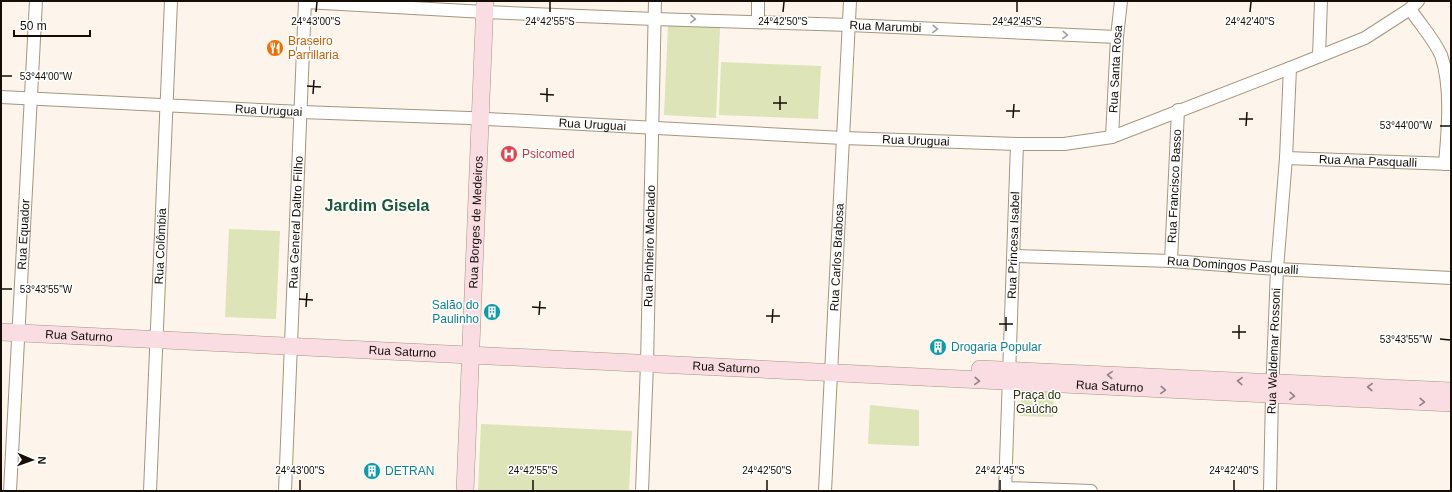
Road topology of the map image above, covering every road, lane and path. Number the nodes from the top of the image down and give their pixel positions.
1 (36, 1) edge
2 (171, 1) edge
3 (655, 1) edge
4 (758, 1) edge
5 (850, 1) edge
6 (1120, 1) edge
7 (1321, 1) edge
8 (305, 2) edge
9 (1414, 5) edge
10 (479, 6) edge
11 (654, 19) junction
12 (758, 22) junction
13 (848, 25) junction
14 (1117, 38) junction
15 (1319, 56) junction
16 (1290, 68) junction
17 (1, 97) edge
18 (31, 99) junction
19 (167, 105) junction
20 (1178, 110) junction
21 (301, 112) junction
22 (474, 118) junction
23 (652, 127) junction
24 (1112, 137) junction
25 (843, 138) junction
26 (1017, 144) junction
27 (1286, 158) junction
28 (1448, 164) edge
29 (1014, 256) junction
30 (1171, 261) junction
31 (1277, 269) junction
32 (1451, 278) edge
33 (1, 324) edge
34 (19, 329) junction
35 (1, 332) edge
36 (157, 335) junction
37 (291, 342) junction
38 (466, 351) junction
39 (647, 359) junction
40 (831, 368) junction
41 (1010, 377) junction
42 (1272, 389) junction
43 (1451, 391) edge
44 (1451, 404) edge
45 (1005, 489) edge
46 (10, 491) edge
47 (150, 491) edge
48 (285, 491) edge
49 (455, 491) edge
50 (465, 491) edge
51 (642, 491) edge
52 (825, 491) edge
53 (1091, 491) edge
54 (1270, 491) edge

1 - 18 street, Rua Equador
2 - 19 street, Rua Colômbia
3 - 11 street, Rua Pinheiro Machado
4 - 12 street
5 - 13 street, Rua Carlos Brabosa
6 - 14 street, Rua Santa Rosa
7 - 15 street
8 - 10 street, Rua Marumbi
8 - 21 street, Rua General Daltro Filho
9 - 15 street, Rua Uruguai
9 - 28 street
10 - 11 street, Rua Marumbi
10 - 22 street, Rua Borges de Medeiros
11 -> 12 street, Rua Marumbi
11 - 23 street, Rua Pinheiro Machado
12 - 13 street, Rua Marumbi
13 -> 14 street, Rua Marumbi
13 - 25 street, Rua Carlos Brabosa
14 - 24 street, Rua Santa Rosa
15 - 16 street, Rua Uruguai
16 - 20 street, Rua Uruguai
16 - 27 street, Rua Waldemar Rossoni
17 - 18 street, Rua Uruguai
18 - 19 street, Rua Uruguai
18 - 34 street, Rua Equador
19 - 21 street, Rua Uruguai
19 - 36 street, Rua Colômbia
20 - 24 street, Rua Uruguai
20 - 30 street, Rua Francisco Basso
21 - 22 street, Rua Uruguai
21 - 37 street, Rua General Daltro Filho
22 - 23 street, Rua Uruguai
22 - 38 street, Rua Borges de Medeiros
23 - 25 street, Rua Uruguai
23 - 39 street, Rua Pinheiro Machado
24 - 26 street, Rua Uruguai
25 - 26 street, Rua Uruguai
25 - 40 street, Rua Carlos Brabosa
26 - 29 street, Rua Princesa Isabel
27 - 28 street, Rua Ana Pasqualli
27 - 31 street, Rua Waldemar Rossoni
29 - 30 street, Rua Domingos Pasqualli
29 - 41 street, Rua Princesa Isabel
30 - 31 street, Rua Domingos Pasqualli
31 - 32 street, Rua Domingos Pasqualli
31 - 42 street, Rua Waldemar Rossoni
33 - 34 street, Rua Saturno
34 - 35 street, Rua Saturno
34 - 36 street, Rua Saturno
34 - 46 street, Rua Equador
36 - 37 street, Rua Saturno
36 - 47 street, Rua Colômbia
37 - 38 street, Rua Saturno
37 - 48 street, Rua General Daltro Filho
38 - 39 street, Rua Saturno
38 - 49 street, Rua Borges de Medeiros
38 - 50 street, Rua Borges de Medeiros
39 - 40 street, Rua Saturno
39 - 51 street, Rua Pinheiro Machado
40 - 41 street, Rua Saturno
40 - 52 street, Rua Carlos Brabosa
41 - 42 street, Rua Saturno
41 - 45 street, Rua Princesa Isabel
43 -> 42 street, Rua Saturno
42 -> 44 street, Rua Saturno
42 - 54 street, Rua Waldemar Rossoni
45 - 53 street

